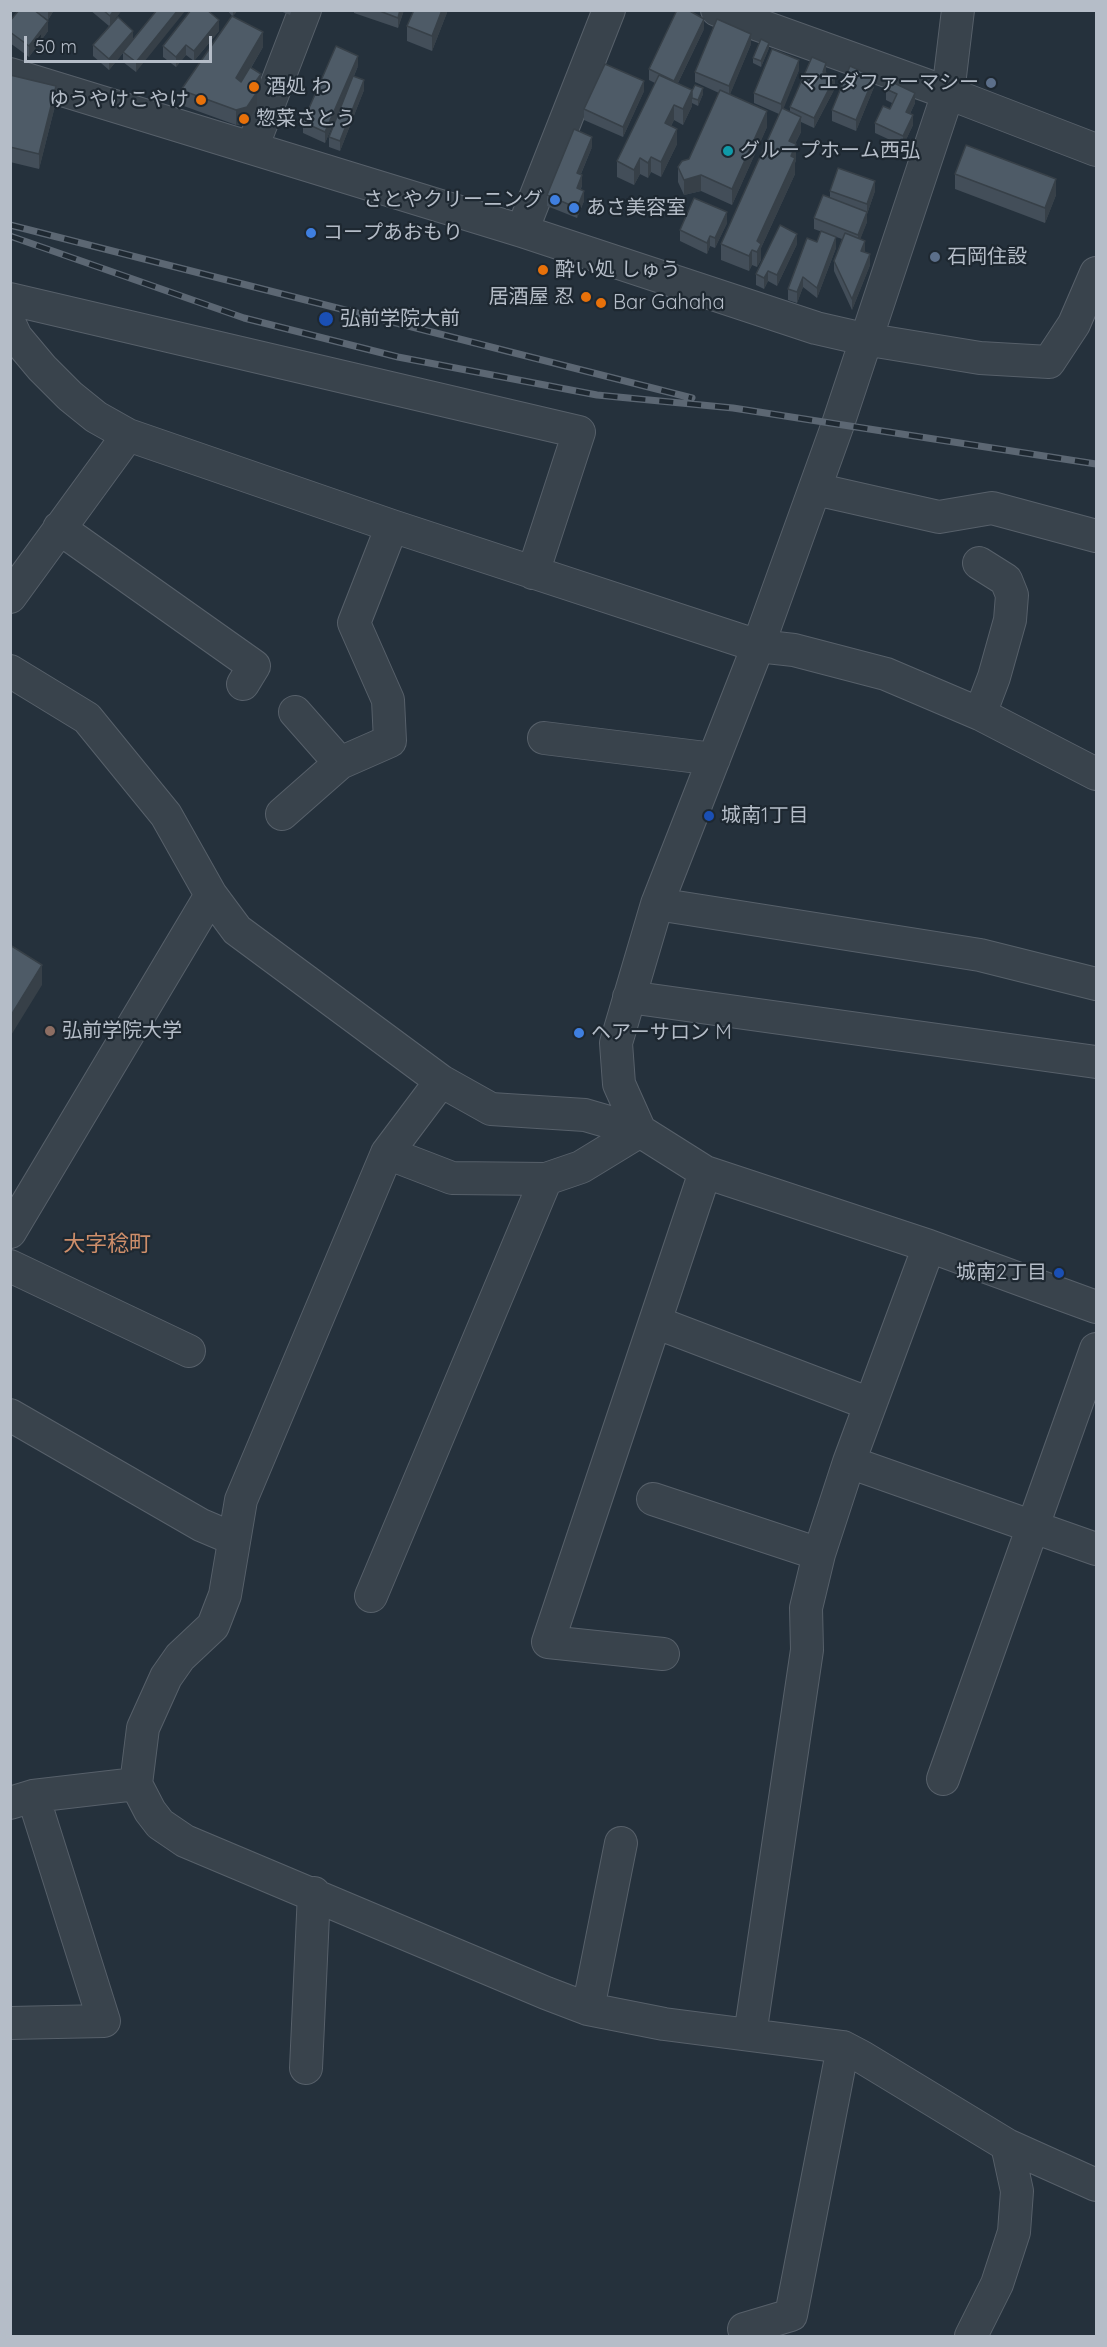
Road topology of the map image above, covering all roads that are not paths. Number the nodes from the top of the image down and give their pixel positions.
1 (305, 10) edge
2 (609, 10) edge
3 (717, 10) edge
4 (958, 10) edge
5 (10, 74) edge
6 (948, 93) junction
7 (252, 148) junction
8 (1096, 150) edge
9 (522, 231) junction
10 (1096, 273) edge
11 (10, 299) edge
12 (12, 335) edge
13 (864, 339) junction
14 (128, 435) junction
15 (815, 489) junction
16 (392, 526) junction
17 (59, 528) junction
18 (1096, 536) edge
19 (979, 563) dead end
20 (533, 573) junction
21 (10, 597) edge
22 (758, 646) junction
23 (10, 672) edge
24 (243, 684) dead end
25 (295, 712) dead end
26 (980, 714) junction
27 (544, 738) dead end
28 (714, 759) junction
29 (340, 763) junction
30 (1096, 774) edge
31 (282, 814) dead end
32 (211, 895) junction
33 (657, 904) junction
34 (1096, 984) edge
35 (629, 997) junction
36 (1096, 1062) edge
37 (441, 1081) junction
38 (640, 1131) junction
39 (387, 1153) junction
40 (705, 1172) junction
41 (546, 1179) junction
42 (10, 1232) edge
43 (929, 1246) junction
44 (10, 1266) edge
45 (1096, 1307) edge
46 (656, 1322) junction
47 (1096, 1349) edge
48 (189, 1352) dead end
49 (870, 1404) junction
50 (10, 1415) edge
51 (849, 1462) junction
52 (653, 1499) dead end
53 (1033, 1527) junction
54 (234, 1539) junction
55 (1096, 1549) edge
56 (819, 1554) junction
57 (371, 1596) dead end
58 (663, 1654) dead end
59 (943, 1779) dead end
60 (136, 1784) junction
61 (22, 1799) edge
62 (621, 1843) dead end
63 (314, 1893) junction
64 (588, 2009) junction
65 (10, 2023) edge
66 (750, 2035) junction
67 (843, 2047) junction
68 (306, 2068) dead end
69 (1007, 2145) junction
70 (1096, 2185) edge
71 (744, 2329) dead end
72 (971, 2337) edge

1 - 7 street
2 - 9 street
3 - 6 street
4 - 6 street
5 - 7 street
6 - 8 street
6 - 13 street
7 - 9 street
9 - 13 street
10 - 13 street
11 - 20 street
12 - 14 street
13 - 15 street
14 - 16 street
14 - 17 street
15 - 18 street
15 - 22 street
16 - 20 street
16 - 29 street
17 - 21 street
17 - 24 street
19 - 26 street
20 - 22 street
22 - 26 street
22 - 28 street
23 - 32 street
25 - 29 street
26 - 30 street
27 - 28 street
28 - 33 street
29 - 31 street
32 - 37 street
32 - 42 street
33 - 34 street
33 - 35 street
35 - 36 street
35 - 38 street
37 - 38 street
37 - 39 street
38 - 40 street
38 - 41 street
39 - 41 street
39 - 54 street
40 - 43 street
40 - 46 street
41 - 57 street
43 - 45 street
43 - 49 street
44 - 48 street
46 - 49 street
46 - 58 street
47 - 53 street
49 - 51 street
50 - 54 street
51 - 53 street
51 - 56 street
52 - 56 street
53 - 55 street
53 - 59 street
54 - 60 street
56 - 66 street
60 - 61 street
60 - 63 street
61 - 65 street
62 - 64 street
63 - 64 street
63 - 68 street
64 - 66 street
66 - 67 street
67 - 69 street
67 - 71 street
69 - 70 street
69 - 72 street

